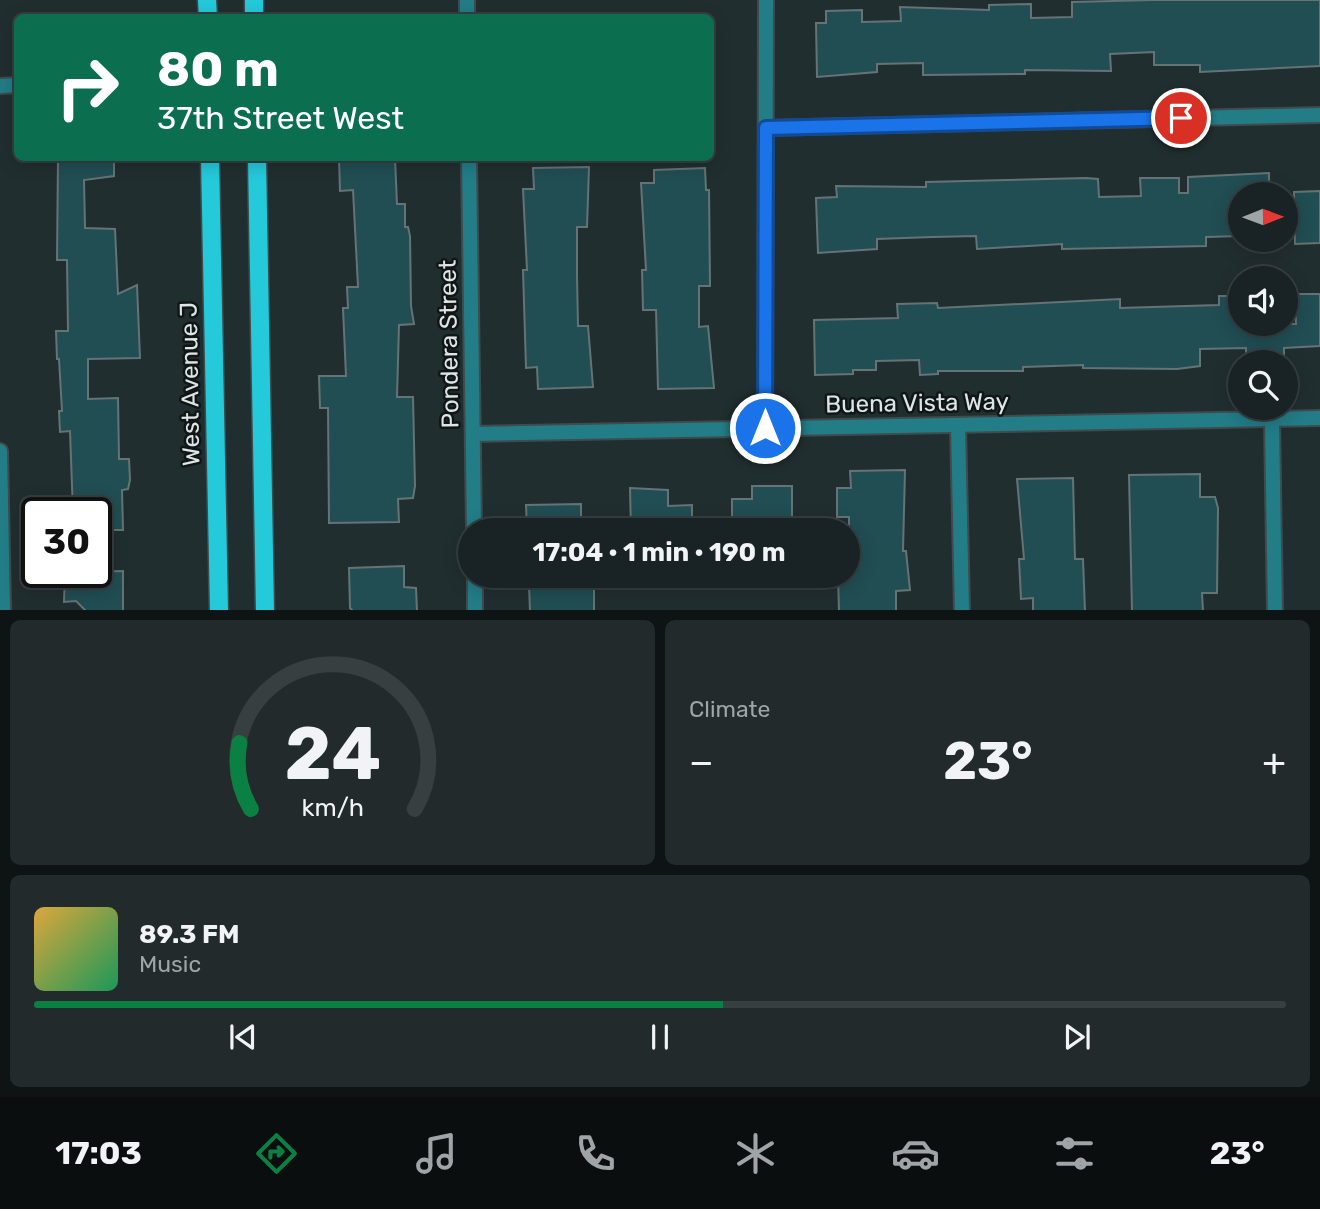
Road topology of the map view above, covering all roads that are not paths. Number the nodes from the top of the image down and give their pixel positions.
1 (766, 0) edge
2 (1320, 115) edge
3 (766, 128) junction
4 (210, 161) edge
5 (257, 161) edge
6 (469, 161) edge
7 (1320, 418) edge
8 (1272, 422) junction
9 (958, 425) junction
10 (765, 428) junction
11 (473, 434) junction
12 (0, 451) edge
13 (474, 518) edge
14 (1, 519) edge
15 (475, 588) edge
16 (4, 610) edge
17 (219, 610) edge
18 (265, 610) edge
19 (475, 610) edge
20 (962, 610) edge
21 (1275, 610) edge

1 - 3 street
2 - 3 street
3 - 10 street
4 - 17 main road, West Avenue J
5 - 18 main road
6 - 11 street, Pondera Street
7 - 8 street, Buena Vista Way
8 - 9 street, Buena Vista Way
8 - 21 street
9 - 10 street, Buena Vista Way
9 - 20 street
10 - 11 street, Buena Vista Way
11 - 13 street, Pondera Street
12 - 14 street
14 - 16 street
15 - 19 street

